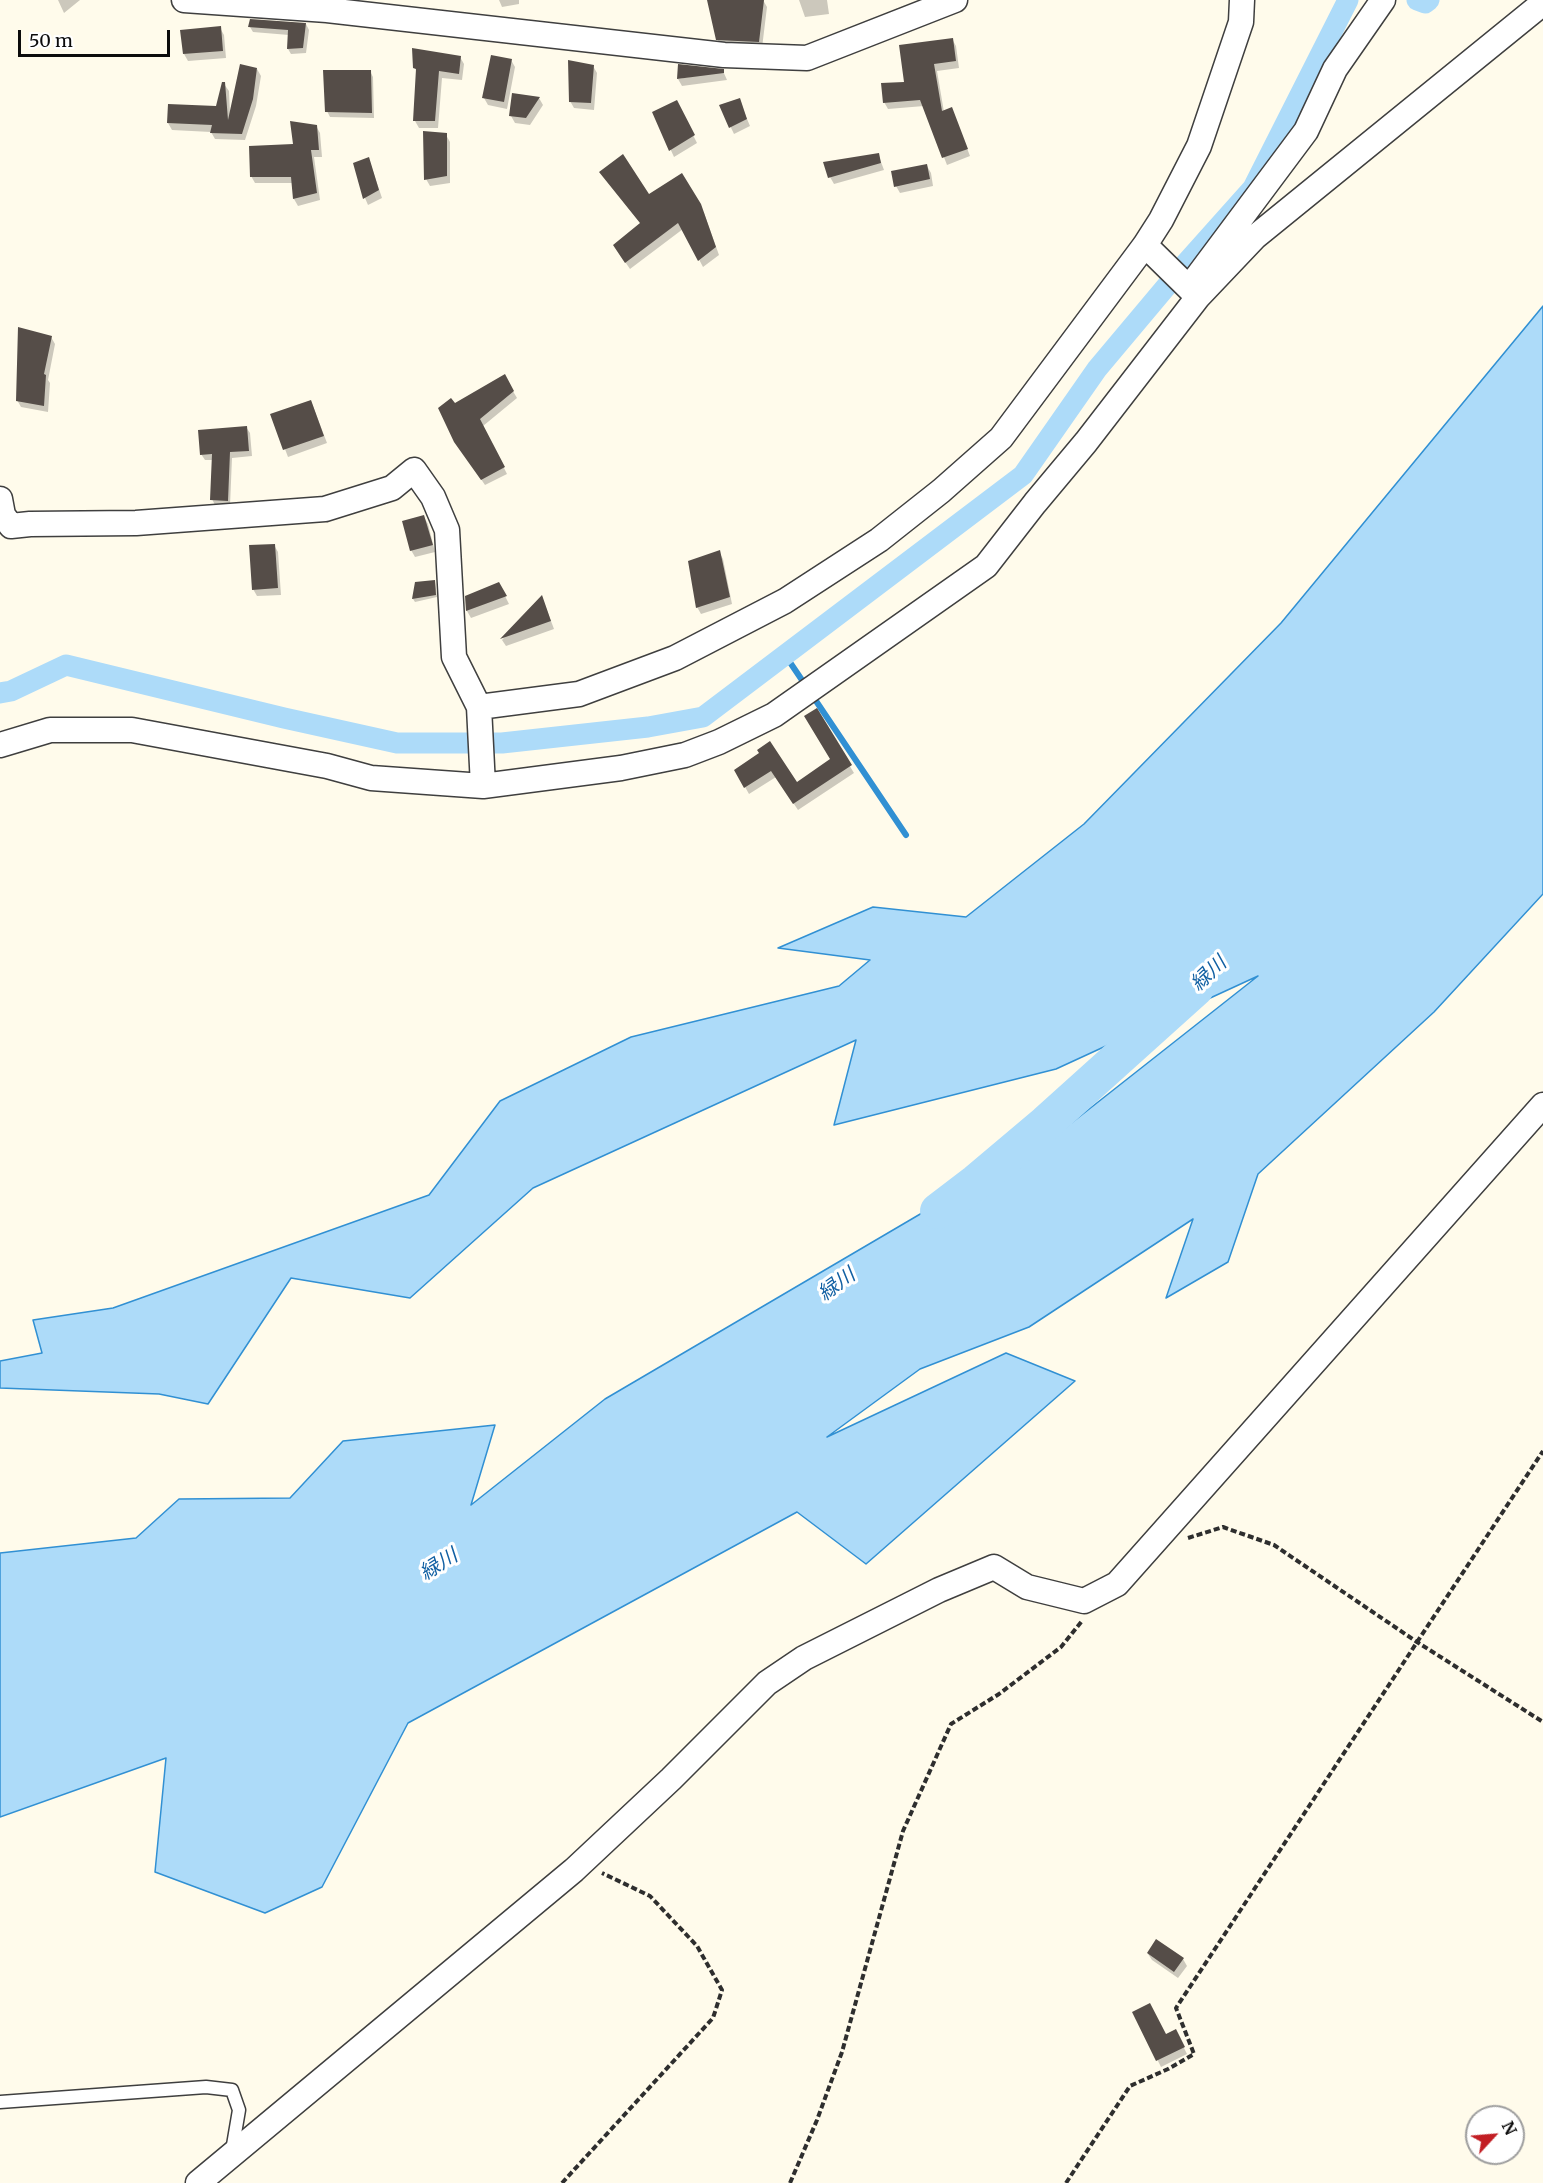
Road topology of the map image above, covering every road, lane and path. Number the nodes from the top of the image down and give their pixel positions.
1 (184, 0) edge
2 (955, 0) edge
3 (1242, 0) edge
4 (1383, 0) edge
5 (1543, 3) edge
6 (1145, 245) junction
7 (1193, 293) junction
8 (0, 499) edge
9 (479, 707) junction
10 (1, 741) edge
11 (483, 786) junction
12 (1543, 1105) edge
13 (1543, 1451) edge
14 (1183, 1544) dead end
15 (1084, 1601) junction
16 (1417, 1642) junction
17 (1543, 1722) edge
18 (574, 1870) junction
19 (0, 2102) edge
20 (231, 2155) junction
21 (198, 2183) edge
22 (562, 2183) edge
23 (790, 2183) edge
24 (1066, 2183) edge

1 - 2 street
3 - 6 street
4 - 7 street
5 - 7 street
6 - 7 street
6 - 9 street
7 - 11 street
8 - 9 street
9 - 11 street
10 - 11 street
12 - 15 street
13 - 16 path
14 - 16 path
15 - 18 street
15 - 23 path
16 - 17 path
16 - 24 path
18 - 20 street
18 - 22 path
19 - 20 lane
20 - 21 street

